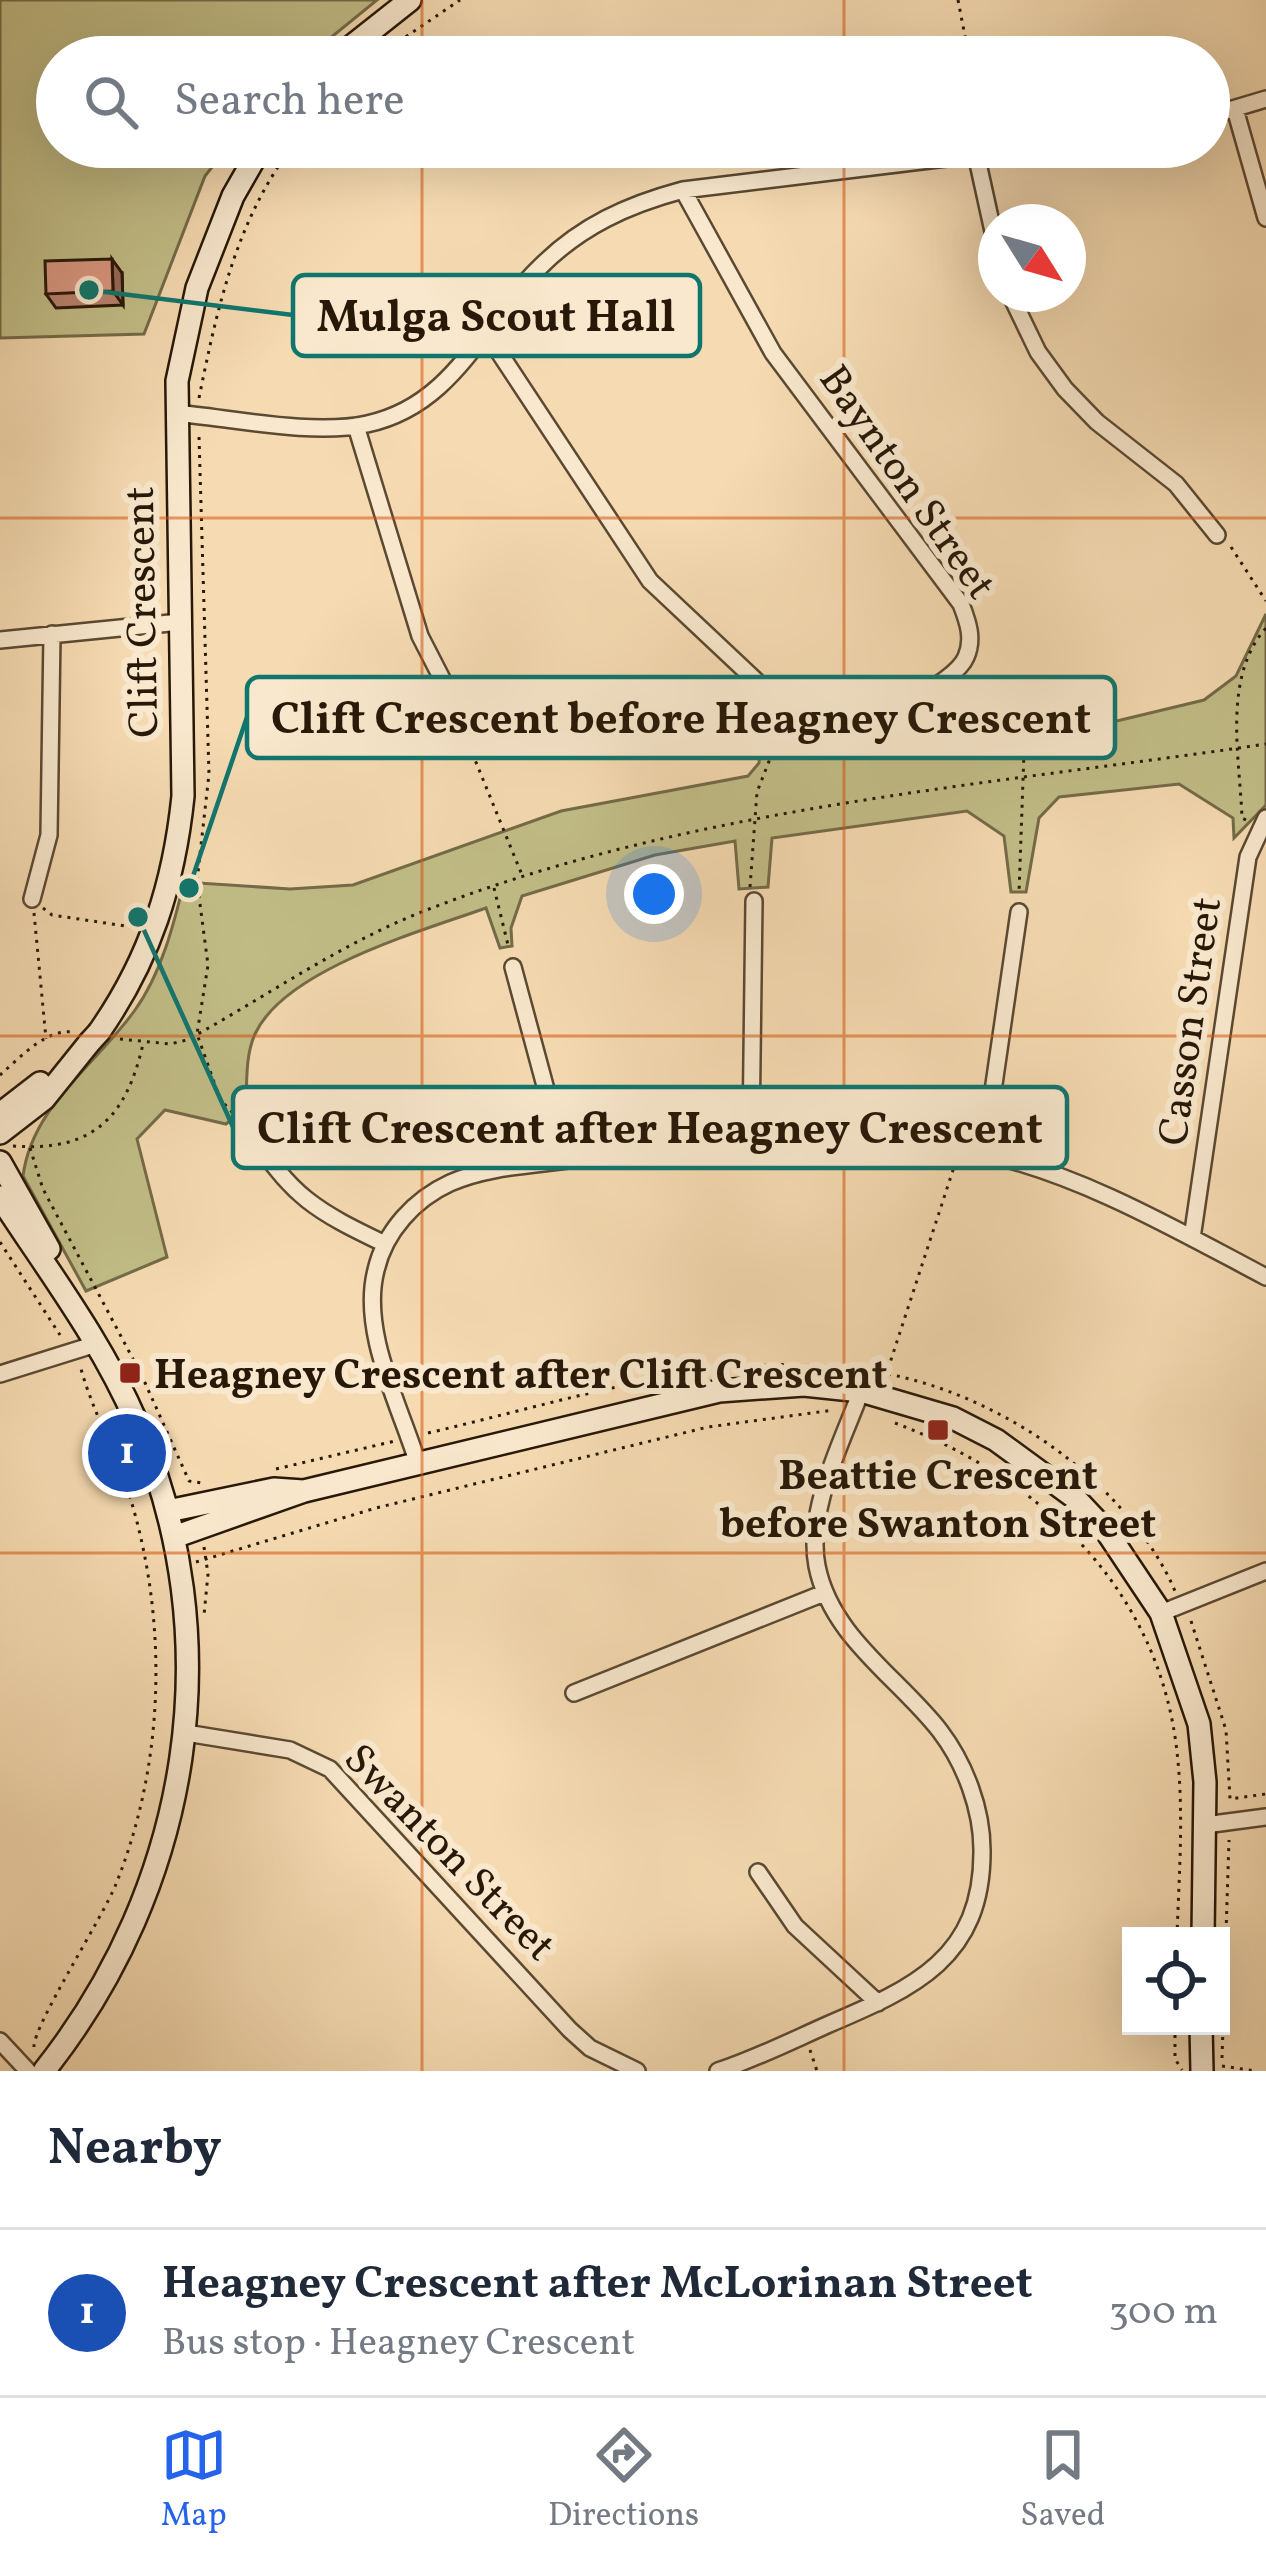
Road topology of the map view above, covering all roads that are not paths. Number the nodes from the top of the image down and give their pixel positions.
1 (410, 0) edge
2 (365, 36) edge
3 (1266, 99) edge
4 (1235, 109) junction
5 (1230, 110) edge
6 (249, 168) edge
7 (862, 168) edge
8 (979, 168) edge
9 (683, 190) junction
10 (987, 204) edge
11 (1266, 218) edge
12 (1019, 312) edge
13 (487, 334) junction
14 (175, 413) junction
15 (356, 426) junction
16 (1217, 535) road end
17 (180, 622) junction
18 (52, 634) junction
19 (0, 640) edge
20 (458, 710) road end
21 (1263, 822) edge
22 (32, 899) road end
23 (754, 901) road end
24 (1019, 913) road end
25 (513, 967) road end
26 (6, 1122) edge
27 (250, 1130) road end
28 (752, 1134) junction
29 (984, 1153) junction
30 (565, 1160) junction
31 (0, 1162) edge
32 (5, 1198) edge
33 (1192, 1238) junction
34 (386, 1244) junction
35 (1266, 1276) edge
36 (96, 1344) junction
37 (0, 1373) edge
38 (870, 1393) junction
39 (418, 1464) junction
40 (304, 1491) junction
41 (168, 1511) junction
42 (174, 1538) junction
43 (1266, 1570) edge
44 (824, 1593) junction
45 (1161, 1613) junction
46 (574, 1693) dead end
47 (186, 1733) junction
48 (1266, 1817) edge
49 (1205, 1825) junction
50 (758, 1872) dead end
51 (1203, 1927) edge
52 (878, 2003) junction
53 (1203, 2035) edge
54 (0, 2042) edge
55 (25, 2067) edge
56 (1211, 2068) edge
57 (627, 2070) edge
58 (44, 2071) edge
59 (718, 2071) edge

1 - 2 street
3 - 4 street
4 - 5 street
4 - 11 street
6 - 14 street, Clift Crescent
7 - 9 street
8 - 10 street
9 - 13 street
9 - 13 street, Baynton Street
12 - 16 street
13 - 15 street
14 - 15 street
14 - 17 street, Clift Crescent
15 - 20 street
17 - 18 street
17 - 26 street, Clift Crescent
18 - 19 street
18 - 22 street
21 - 33 street, Casson Street
23 - 28 street
24 - 29 street
25 - 30 street
26 - 32 street
27 - 34 street
28 - 29 street
28 - 30 street
29 - 33 street
30 - 34 street
31 - 32 street
32 - 36 street
33 - 35 street
34 - 39 street
36 - 37 street
36 - 41 street
38 - 39 street
38 - 44 street
38 - 45 street
39 - 40 street
40 - 41 street
40 - 42 street
41 - 42 street
42 - 47 street
43 - 45 street
44 - 46 street
44 - 52 street
45 - 49 street
47 - 57 street, Swanton Street
47 - 58 street
48 - 49 street
49 - 51 street
50 - 52 street
52 - 59 street
53 - 56 street
54 - 55 street

